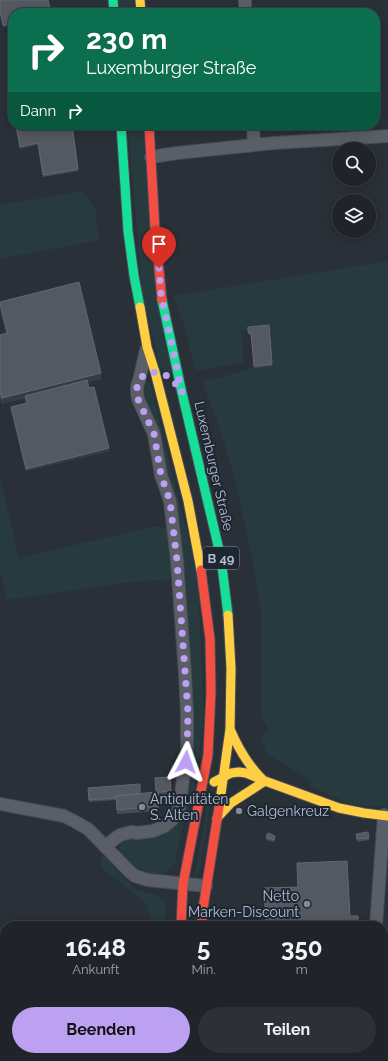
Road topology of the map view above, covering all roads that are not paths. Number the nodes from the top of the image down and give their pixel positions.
1 (121, 130) edge
2 (149, 130) edge
3 (253, 130) edge
4 (388, 136) edge
5 (254, 145) junction
6 (151, 157) junction
7 (147, 347) junction
8 (155, 372) junction
9 (139, 381) junction
10 (182, 393) junction
11 (230, 729) junction
12 (208, 755) junction
13 (224, 776) junction
14 (265, 781) junction
15 (233, 782) dead end
16 (245, 784) dead end
17 (201, 793) junction
18 (0, 804) edge
19 (386, 816) edge
20 (217, 818) junction
21 (105, 846) junction
22 (183, 884) junction
23 (206, 886) junction
24 (181, 921) edge
25 (202, 921) edge
26 (376, 921) edge

1 - 7 main road, B 49
2 - 6 main road, Luxemburger Straße / B 49
3 - 5 street
4 - 5 street
5 - 6 street
6 - 10 main road, Luxemburger Straße / B 49
7 - 8 main road, B 49
7 - 9 street
8 - 9 street
8 - 10 street, Luxemburger Straße
8 - 12 main road, B 49
9 - 21 street
10 - 11 main road, Luxemburger Straße / B 49
11 - 13 main road, Luxemburger Straße / B 49
11 - 14 main road
12 - 13 main road
12 - 17 main road, B 49
13 - 14 main road
13 - 15 main road
13 - 17 main road
13 - 20 main road, Luxemburger Straße / B 49
14 - 16 main road
14 - 19 main road
14 - 20 main road
17 - 22 main road, B 49
18 - 21 street
19 - 26 street
20 - 23 main road, Luxemburger Straße / B 49
21 - 22 street
22 - 23 street
22 - 24 main road, B 49
23 - 25 main road, Luxemburger Straße / B 49

